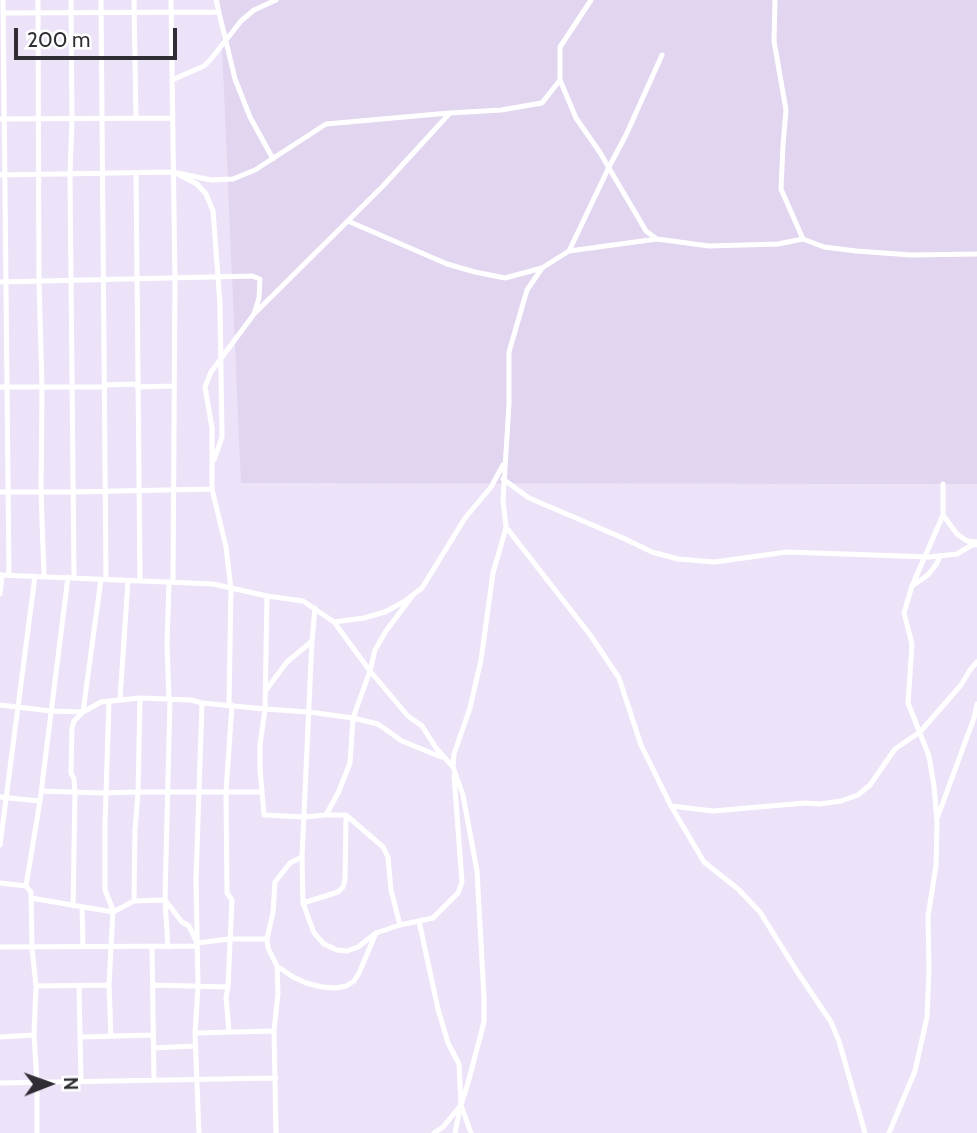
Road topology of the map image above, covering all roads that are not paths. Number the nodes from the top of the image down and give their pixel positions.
1 (4, 0) edge
2 (38, 0) edge
3 (71, 0) edge
4 (101, 0) edge
5 (134, 0) edge
6 (172, 0) edge
7 (216, 0) edge
8 (276, 0) edge
9 (591, 0) edge
10 (775, 0) edge
11 (172, 12) junction
12 (219, 12) junction
13 (2, 13) edge
14 (38, 13) junction
15 (71, 13) junction
16 (101, 13) junction
17 (134, 13) junction
18 (226, 41) junction
19 (662, 55) dead end
20 (2, 58) edge
21 (172, 80) junction
22 (560, 80) junction
23 (450, 113) junction
24 (135, 118) junction
25 (173, 118) junction
26 (2, 119) edge
27 (39, 119) junction
28 (72, 119) junction
29 (102, 119) junction
30 (273, 159) junction
31 (609, 167) junction
32 (173, 172) junction
33 (103, 173) junction
34 (136, 173) junction
35 (40, 174) junction
36 (3, 175) edge
37 (70, 175) junction
38 (348, 221) junction
39 (657, 239) junction
40 (803, 239) junction
41 (569, 251) junction
42 (977, 254) edge
43 (542, 268) junction
44 (219, 277) junction
45 (175, 278) junction
46 (72, 279) junction
47 (104, 279) junction
48 (137, 279) junction
49 (39, 281) junction
50 (3, 282) edge
51 (254, 314) junction
52 (221, 359) junction
53 (105, 386) junction
54 (137, 386) junction
55 (174, 386) junction
56 (0, 387) edge
57 (8, 387) junction
58 (42, 387) junction
59 (72, 387) junction
60 (505, 462) junction
61 (212, 467) junction
62 (503, 479) junction
63 (943, 484) dead end
64 (212, 489) junction
65 (174, 490) junction
66 (106, 491) junction
67 (139, 491) junction
68 (0, 492) edge
69 (9, 492) junction
70 (41, 492) junction
71 (72, 492) junction
72 (943, 515) junction
73 (506, 527) junction
74 (976, 544) edge
75 (940, 556) junction
76 (925, 557) junction
77 (4, 575) edge
78 (35, 576) junction
79 (44, 576) junction
80 (71, 578) junction
81 (103, 579) junction
82 (128, 581) junction
83 (140, 581) junction
84 (171, 582) junction
85 (912, 586) junction
86 (231, 589) junction
87 (0, 594) edge
88 (413, 595) junction
89 (267, 596) junction
90 (315, 608) junction
91 (334, 622) junction
92 (312, 641) junction
93 (977, 662) edge
94 (370, 671) junction
95 (266, 690) junction
96 (140, 698) junction
97 (120, 699) junction
98 (169, 699) junction
99 (109, 702) junction
100 (202, 703) junction
101 (977, 704) edge
102 (0, 705) edge
103 (230, 705) junction
104 (18, 706) junction
105 (265, 709) junction
106 (51, 711) junction
107 (83, 712) junction
108 (309, 712) junction
109 (353, 718) junction
110 (920, 732) junction
111 (444, 758) junction
112 (453, 767) junction
113 (199, 791) junction
114 (41, 792) junction
115 (138, 792) junction
116 (168, 792) junction
117 (226, 792) junction
118 (75, 793) junction
119 (106, 793) junction
120 (262, 793) junction
121 (3, 797) edge
122 (40, 801) junction
123 (671, 806) junction
124 (326, 815) junction
125 (346, 815) junction
126 (304, 817) junction
127 (937, 822) junction
128 (0, 845) edge
129 (302, 857) junction
130 (0, 883) edge
131 (26, 886) junction
132 (31, 898) junction
133 (165, 900) junction
134 (134, 901) junction
135 (303, 903) junction
136 (73, 906) junction
137 (82, 908) junction
138 (113, 912) junction
139 (419, 921) junction
140 (400, 925) junction
141 (376, 933) junction
142 (229, 939) junction
143 (267, 939) junction
144 (197, 945) junction
145 (83, 946) junction
146 (0, 947) edge
147 (110, 947) junction
148 (152, 947) junction
149 (168, 947) junction
150 (32, 948) junction
151 (277, 966) junction
152 (109, 985) junction
153 (153, 985) junction
154 (36, 986) junction
155 (79, 986) junction
156 (198, 987) junction
157 (228, 987) junction
158 (274, 1031) junction
159 (229, 1032) junction
160 (195, 1033) junction
161 (34, 1035) junction
162 (153, 1035) junction
163 (111, 1036) junction
164 (0, 1037) edge
165 (79, 1037) junction
166 (196, 1046) junction
167 (154, 1048) junction
168 (276, 1078) junction
169 (198, 1079) junction
170 (154, 1080) junction
171 (81, 1081) junction
172 (37, 1082) junction
173 (0, 1083) edge
174 (460, 1105) junction
175 (37, 1133) edge
176 (199, 1133) edge
177 (276, 1133) edge
178 (435, 1133) edge
179 (455, 1133) edge
180 (471, 1133) edge
181 (865, 1133) edge
182 (889, 1133) edge

1 - 13 street
2 - 14 street
3 - 15 street
4 - 16 street
5 - 17 street
6 - 11 street
7 - 12 street
8 - 18 street
9 - 22 street
10 - 40 street
11 - 12 street
11 - 17 street
11 - 21 street
12 - 18 street
13 - 14 street
13 - 20 street
14 - 15 street
14 - 27 street
15 - 16 street
15 - 28 street
16 - 17 street
16 - 29 street
17 - 24 street
18 - 21 street
18 - 30 street
19 - 31 street
20 - 26 street
21 - 25 street
22 - 23 street
22 - 31 street
23 - 30 street
23 - 38 street
24 - 25 street
24 - 29 street
25 - 32 street
26 - 27 street
26 - 36 street
27 - 28 street
27 - 35 street
28 - 29 street
28 - 37 street
29 - 33 street
30 - 32 street
31 - 39 street
31 - 41 street
32 - 34 street
32 - 44 street
32 - 45 street
33 - 34 street
33 - 37 street
33 - 47 street
34 - 48 street
35 - 36 street
35 - 37 street
35 - 49 street
36 - 50 street
37 - 46 street
38 - 43 street
38 - 51 street
39 - 40 street
39 - 41 street
40 - 42 street
41 - 43 street
43 - 60 street
44 - 45 street
44 - 51 street
44 - 52 street
45 - 48 street
45 - 55 street
46 - 47 street
46 - 49 street
46 - 59 street
47 - 48 street
47 - 53 street
48 - 54 street
49 - 50 street
49 - 58 street
50 - 57 street
51 - 52 street
52 - 61 street
52 - 61 street
53 - 54 street
53 - 59 street
53 - 66 street
54 - 55 street
54 - 67 street
55 - 65 street
56 - 57 street
57 - 58 street
57 - 69 street
58 - 59 street
58 - 70 street
59 - 71 street
60 - 62 street
60 - 88 street
61 - 64 street
62 - 73 street
62 - 76 street
63 - 72 street
64 - 65 street
64 - 86 street
65 - 67 street
65 - 84 street
66 - 67 street
66 - 71 street
66 - 81 street
67 - 83 street
68 - 69 street
69 - 70 street
69 - 77 street
70 - 71 street
70 - 79 street
71 - 80 street
72 - 74 street
72 - 76 street
73 - 112 street
73 - 123 street
74 - 75 street
75 - 76 street
75 - 85 street
76 - 85 street
77 - 78 street
77 - 87 street
78 - 79 street
78 - 104 street
79 - 80 street
80 - 81 street
80 - 106 street
81 - 82 street
81 - 107 street
82 - 83 street
82 - 97 street
83 - 84 street
84 - 86 street
84 - 98 street
85 - 110 street
86 - 89 street
86 - 103 street
88 - 91 street
88 - 94 street
89 - 90 street
89 - 95 street
90 - 91 street
90 - 92 street
91 - 94 street
92 - 95 street
92 - 108 street
93 - 110 street
94 - 109 street
94 - 111 street
95 - 105 street
96 - 97 street
96 - 98 street
96 - 115 street
97 - 99 street
98 - 100 street
98 - 116 street
99 - 107 street
99 - 119 street
100 - 103 street
100 - 113 street
101 - 127 street
102 - 104 street
103 - 105 street
103 - 117 street
104 - 106 street
104 - 121 street
105 - 108 street
105 - 120 street
106 - 107 street
106 - 114 street
107 - 118 street
108 - 109 street
108 - 126 street
109 - 111 street
109 - 124 street
110 - 123 street
110 - 127 street
111 - 112 street
112 - 139 street
112 - 174 street
113 - 116 street
113 - 117 street
113 - 144 street
114 - 118 street
114 - 122 street
115 - 116 street
115 - 119 street
115 - 134 street
116 - 133 street
117 - 120 street
117 - 142 street
118 - 119 street
118 - 136 street
119 - 138 street
120 - 126 street
121 - 122 street
121 - 128 street
122 - 131 street
123 - 181 street
124 - 125 street
124 - 126 street
125 - 135 street
125 - 140 street
126 - 129 street
127 - 182 street
129 - 135 street
129 - 143 street
130 - 131 street
131 - 132 street
132 - 136 street
132 - 150 street
133 - 134 street
133 - 144 street
133 - 149 street
134 - 138 street
135 - 141 street
136 - 137 street
137 - 138 street
137 - 145 street
138 - 147 street
139 - 140 street
139 - 174 street
140 - 141 street
141 - 151 street
142 - 143 street
142 - 144 street
142 - 157 street
143 - 151 street
144 - 149 street
144 - 156 street
145 - 147 street
145 - 150 street
146 - 150 street
147 - 148 street
147 - 152 street
148 - 149 street
148 - 153 street
150 - 154 street
151 - 158 street
152 - 155 street
152 - 163 street
153 - 156 street
153 - 162 street
154 - 155 street
154 - 161 street
155 - 165 street
156 - 157 street
156 - 160 street
157 - 159 street
158 - 159 street
158 - 168 street
159 - 160 street
160 - 166 street
161 - 164 street
161 - 172 street
162 - 163 street
162 - 167 street
163 - 165 street
165 - 171 street
166 - 167 street
166 - 169 street
167 - 170 street
168 - 169 street
168 - 177 street
169 - 170 street
169 - 176 street
170 - 171 street
171 - 172 street
172 - 173 street
172 - 175 street
174 - 178 street
174 - 179 street
174 - 180 street

